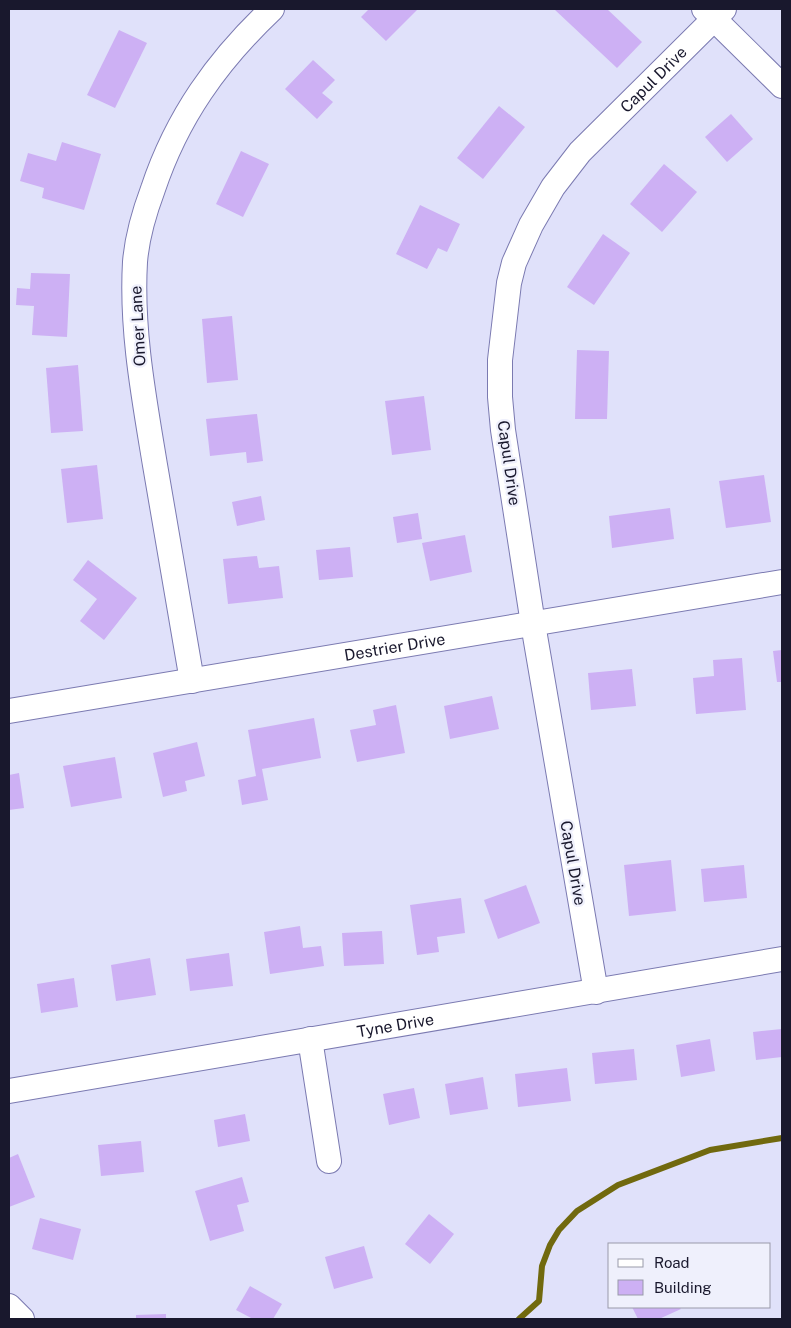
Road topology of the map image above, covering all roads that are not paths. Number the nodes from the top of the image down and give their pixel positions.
1 (272, 9) edge
2 (714, 12) edge
3 (782, 86) edge
4 (782, 582) edge
5 (533, 624) junction
6 (192, 681) junction
7 (9, 711) edge
8 (782, 959) edge
9 (596, 992) junction
10 (310, 1039) junction
11 (9, 1091) edge
12 (329, 1161) dead end
13 (9, 1306) edge
14 (22, 1319) edge

1 - 6 street, Omer Lane
2 - 3 street
2 - 5 street, Capul Drive
4 - 5 street, Destrier Drive
5 - 6 street, Destrier Drive
5 - 9 street, Capul Drive
6 - 7 street, Destrier Drive
8 - 9 street, Tyne Drive
9 - 10 street, Tyne Drive
10 - 11 street, Tyne Drive
10 - 12 street
13 - 14 street

